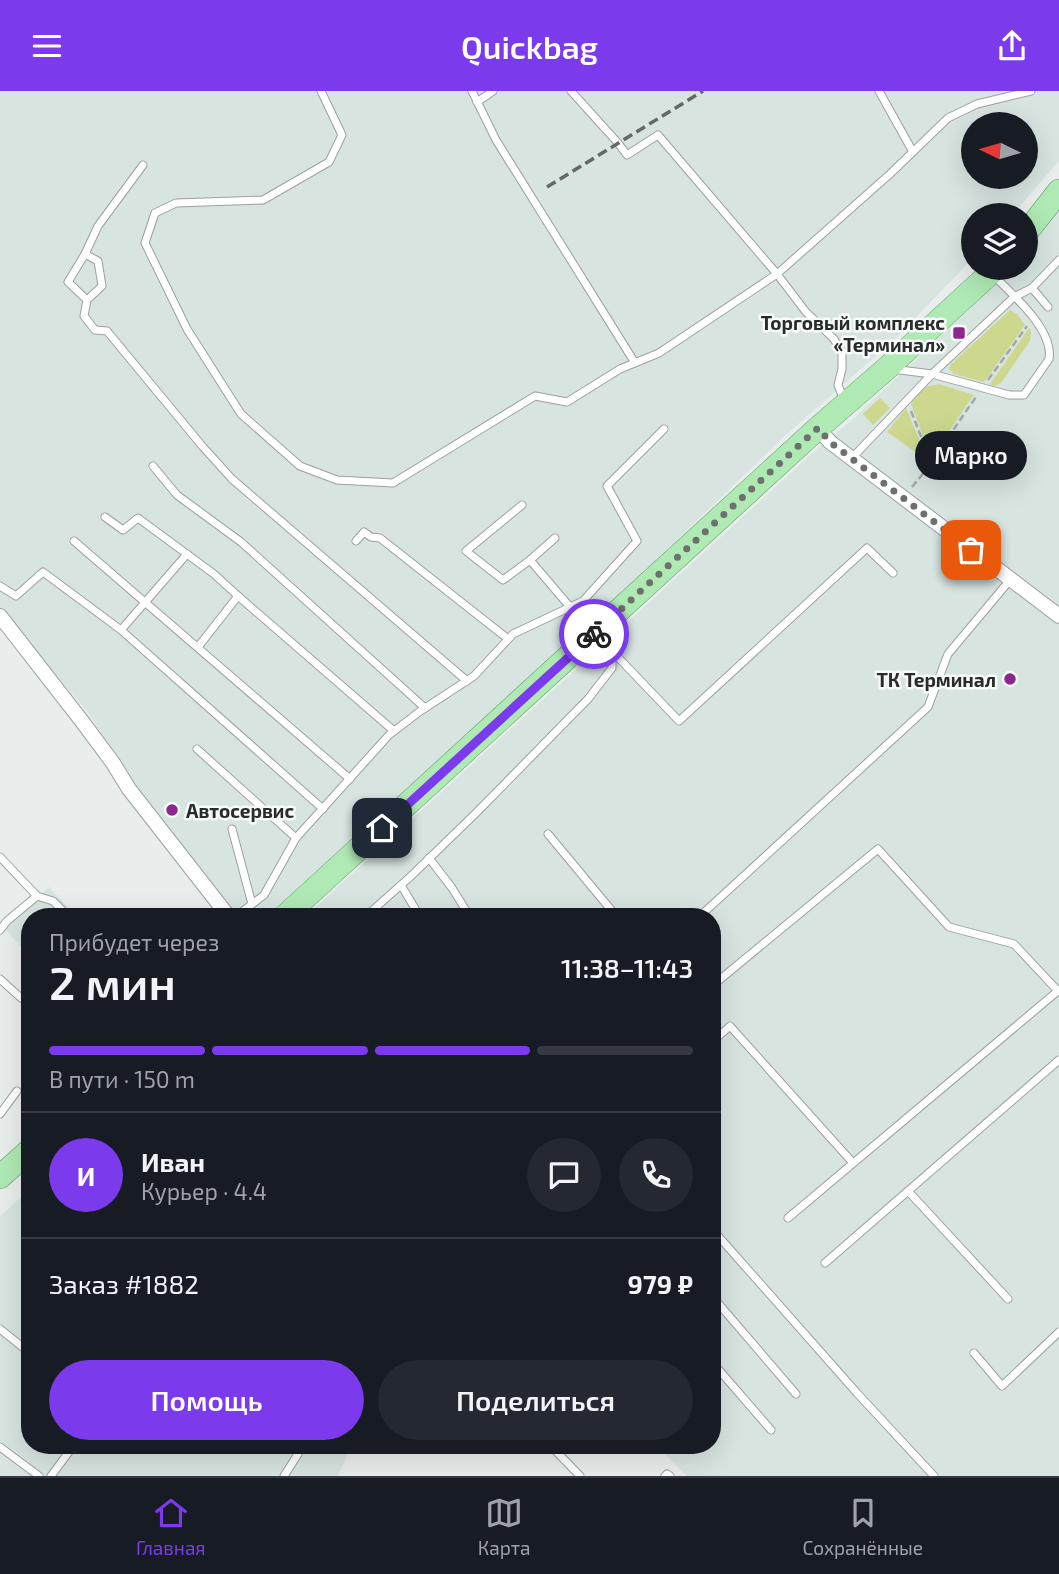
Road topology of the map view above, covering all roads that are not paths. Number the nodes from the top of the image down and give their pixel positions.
1 (321, 91) edge
2 (472, 91) edge
3 (493, 91) edge
4 (571, 91) edge
5 (879, 91) edge
6 (1031, 91) edge
7 (477, 102) junction
8 (913, 152) junction
9 (143, 165) dead end
10 (1059, 191) edge
11 (1038, 218) edge
12 (85, 254) junction
13 (1059, 260) edge
14 (776, 274) junction
15 (983, 280) edge
16 (1001, 280) edge
17 (1032, 288) junction
18 (1014, 297) junction
19 (87, 300) junction
20 (1048, 307) dead end
21 (635, 363) junction
22 (886, 369) junction
23 (932, 374) junction
24 (846, 404) junction
25 (818, 428) junction
26 (664, 429) dead end
27 (852, 458) junction
28 (153, 466) dead end
29 (522, 505) dead end
30 (105, 517) dead end
31 (555, 538) dead end
32 (74, 541) dead end
33 (356, 541) dead end
34 (187, 554) junction
35 (530, 561) junction
36 (893, 573) dead end
37 (1010, 580) junction
38 (0, 586) edge
39 (238, 596) junction
40 (145, 601) junction
41 (570, 607) junction
42 (0, 616) edge
43 (1059, 616) edge
44 (121, 630) junction
45 (596, 633) junction
46 (508, 639) junction
47 (198, 647) junction
48 (612, 651) junction
49 (467, 681) junction
50 (425, 708) junction
51 (394, 731) junction
52 (197, 749) dead end
53 (350, 779) junction
54 (323, 809) junction
55 (232, 829) dead end
56 (548, 835) dead end
57 (296, 838) junction
58 (0, 857) edge
59 (429, 858) junction
60 (401, 885) junction
61 (37, 896) junction
62 (252, 904) junction
63 (23, 908) edge
64 (60, 908) edge
65 (222, 908) edge
66 (247, 908) edge
67 (294, 908) edge
68 (375, 908) edge
69 (415, 908) edge
70 (464, 908) edge
71 (609, 908) edge
72 (709, 908) edge
73 (21, 910) edge
74 (0, 930) edge
75 (0, 979) edge
76 (721, 979) edge
77 (1058, 991) edge
78 (21, 998) edge
79 (721, 1034) edge
80 (1059, 1061) edge
81 (18, 1091) dead end
82 (0, 1114) edge
83 (21, 1158) edge
84 (853, 1163) junction
85 (0, 1177) edge
86 (908, 1191) junction
87 (788, 1218) dead end
88 (721, 1239) edge
89 (825, 1263) dead end
90 (1008, 1299) dead end
91 (721, 1306) edge
92 (0, 1329) edge
93 (1059, 1332) edge
94 (21, 1346) edge
95 (974, 1353) dead end
96 (721, 1372) edge
97 (796, 1394) dead end
98 (771, 1430) dead end
99 (0, 1447) edge
100 (67, 1454) edge
101 (298, 1454) edge
102 (559, 1454) edge
103 (39, 1476) edge
104 (51, 1476) edge
105 (284, 1476) edge
106 (580, 1476) edge
107 (934, 1476) edge

1 - 21 lane
2 - 7 lane
3 - 7 lane
4 - 14 lane
5 - 8 lane
6 - 8 lane
7 - 21 lane
8 - 14 lane
9 - 12 lane
10 - 11 main road
12 - 19 lane
12 - 19 lane
13 - 17 lane
14 - 21 lane
14 - 24 lane
15 - 22 main road
16 - 18 lane
17 - 18 lane
17 - 20 lane
18 - 23 lane
18 - 23 lane
19 - 49 lane
22 - 23 lane
22 - 24 main road
23 - 27 lane
24 - 25 main road
25 - 27 street
25 - 45 main road
26 - 41 lane
27 - 37 street
28 - 50 lane
29 - 35 lane
30 - 34 lane
31 - 35 lane
32 - 40 lane
33 - 46 lane
34 - 39 lane
34 - 40 lane
35 - 41 lane
36 - 48 lane
37 - 43 street
37 - 72 lane
38 - 44 lane
39 - 47 lane
39 - 51 lane
40 - 44 lane
40 - 47 lane
41 - 46 lane
42 - 65 street
44 - 54 lane
45 - 48 lane
45 - 67 main road
46 - 49 lane
47 - 53 lane
48 - 59 lane
49 - 50 lane
50 - 51 lane
51 - 53 lane
52 - 57 lane
53 - 54 lane
54 - 57 lane
55 - 62 lane
56 - 71 lane
57 - 62 lane
58 - 61 lane
59 - 60 lane
59 - 70 lane
60 - 68 lane
60 - 69 lane
61 - 63 lane
61 - 64 lane
62 - 66 lane
73 - 74 lane
75 - 78 lane
76 - 77 lane
77 - 84 lane
79 - 84 lane
80 - 86 lane
81 - 82 lane
83 - 85 main road
84 - 87 lane
86 - 89 lane
86 - 90 lane
88 - 107 lane
91 - 97 lane
92 - 94 lane
93 - 95 lane
96 - 98 lane
99 - 103 lane
100 - 104 lane
101 - 105 lane
102 - 106 lane

